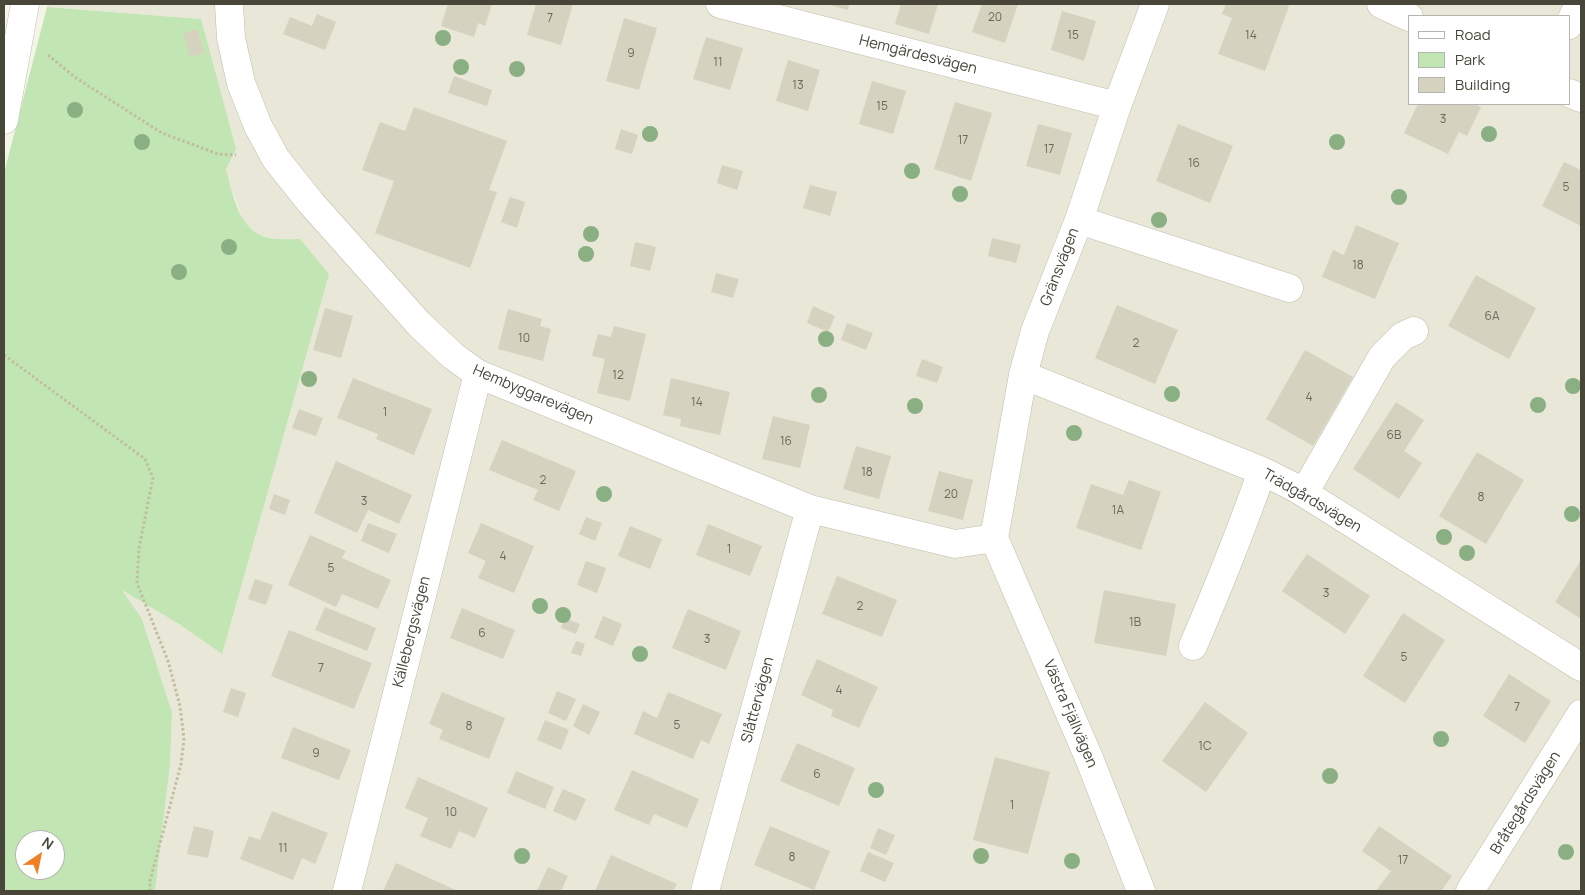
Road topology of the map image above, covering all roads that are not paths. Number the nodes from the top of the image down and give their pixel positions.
1 (229, 4) edge
2 (720, 4) edge
3 (1155, 4) edge
4 (1381, 4) edge
5 (1579, 4) edge
6 (24, 10) edge
7 (1408, 17) edge
8 (1570, 23) edge
9 (1117, 106) junction
10 (4, 120) edge
11 (1079, 220) junction
12 (1290, 288) dead end
13 (1414, 331) dead end
14 (478, 374) junction
15 (1023, 375) junction
16 (1262, 471) junction
17 (1304, 493) junction
18 (810, 509) junction
19 (994, 538) junction
20 (1193, 646) dead end
21 (1581, 667) edge
22 (1581, 714) edge
23 (347, 891) edge
24 (705, 891) edge
25 (1141, 891) edge
26 (1470, 891) edge

1 - 14 street, Hembyggarevägen
2 - 9 street, Hemgärdesvägen
3 - 9 street, Gränsvägen
4 - 7 street
5 - 8 street
6 - 10 street
9 - 11 street, Gränsvägen
11 - 12 street
11 - 15 street, Gränsvägen
13 - 17 street
14 - 18 street, Hembyggarevägen
14 - 23 street, Källebergsvägen
15 - 16 street, Trädgårdsvägen
15 - 19 street, Gränsvägen
16 - 17 street, Trädgårdsvägen
16 - 20 street
17 - 21 street, Trädgårdsvägen
18 - 19 street, Hembyggarevägen
18 - 24 street, Slåttervägen
19 - 25 street, Västra Fjällvägen
22 - 26 street, Bråtegårdsvägen

